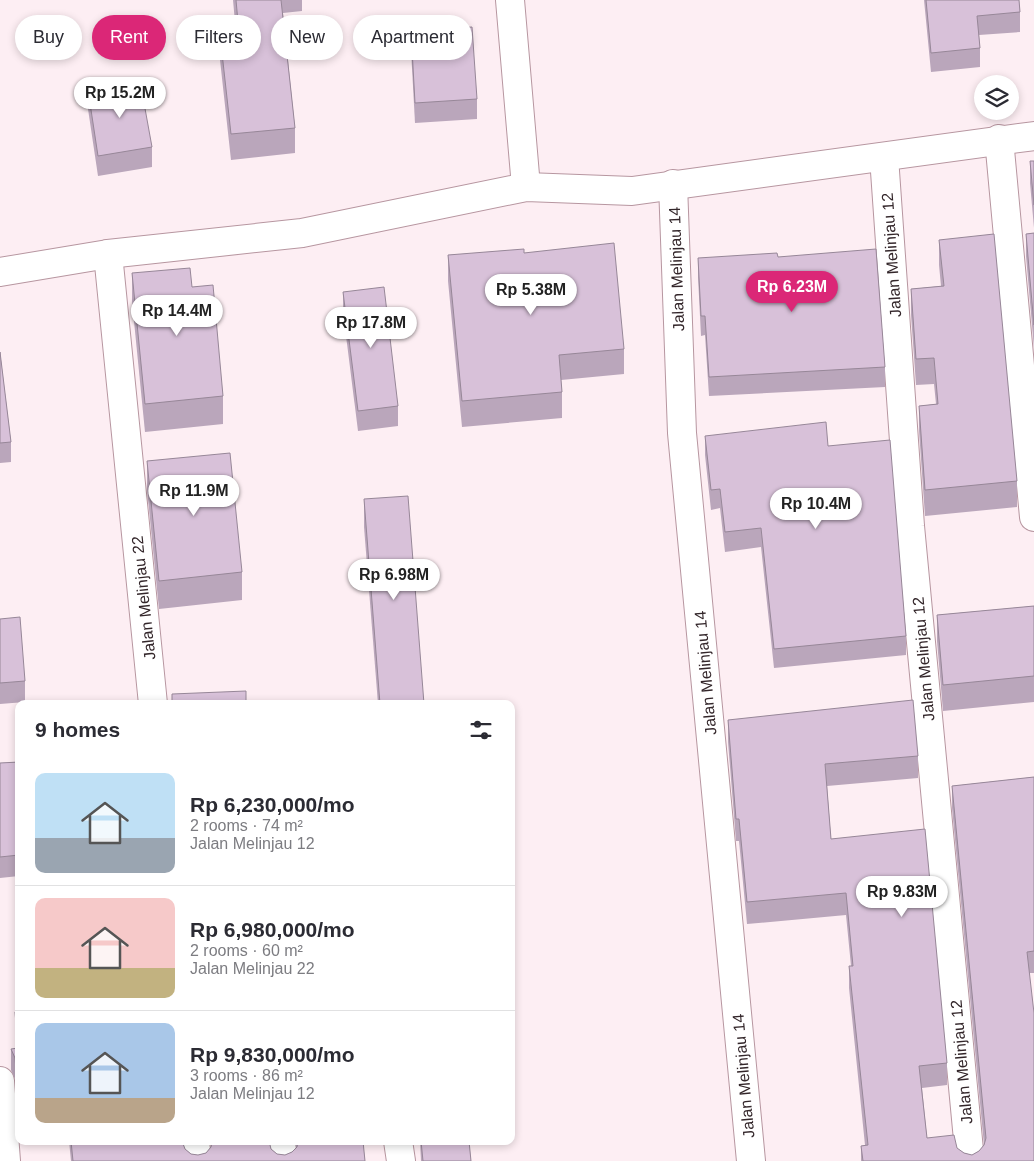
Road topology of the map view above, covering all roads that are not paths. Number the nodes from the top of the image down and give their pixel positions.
1 (510, 0) edge
2 (1034, 136) edge
3 (999, 139) junction
4 (884, 157) junction
5 (673, 184) junction
6 (526, 187) junction
7 (108, 254) junction
8 (0, 272) edge
9 (1034, 517) edge
10 (153, 700) edge
11 (0, 1081) edge
12 (195, 1145) edge
13 (281, 1145) edge
14 (399, 1145) edge
15 (6, 1161) edge
16 (197, 1161) edge
17 (283, 1161) edge
18 (401, 1161) edge
19 (751, 1161) edge
20 (970, 1161) edge

1 - 6 street
2 - 3 street
3 - 4 street
3 - 9 street
4 - 5 street
4 - 20 street, Jalan Melinjau 12
5 - 6 street
5 - 19 street, Jalan Melinjau 14
6 - 7 street
7 - 8 street
7 - 10 street, Jalan Melinjau 22
11 - 15 street
12 - 16 street
13 - 17 street
14 - 18 street

